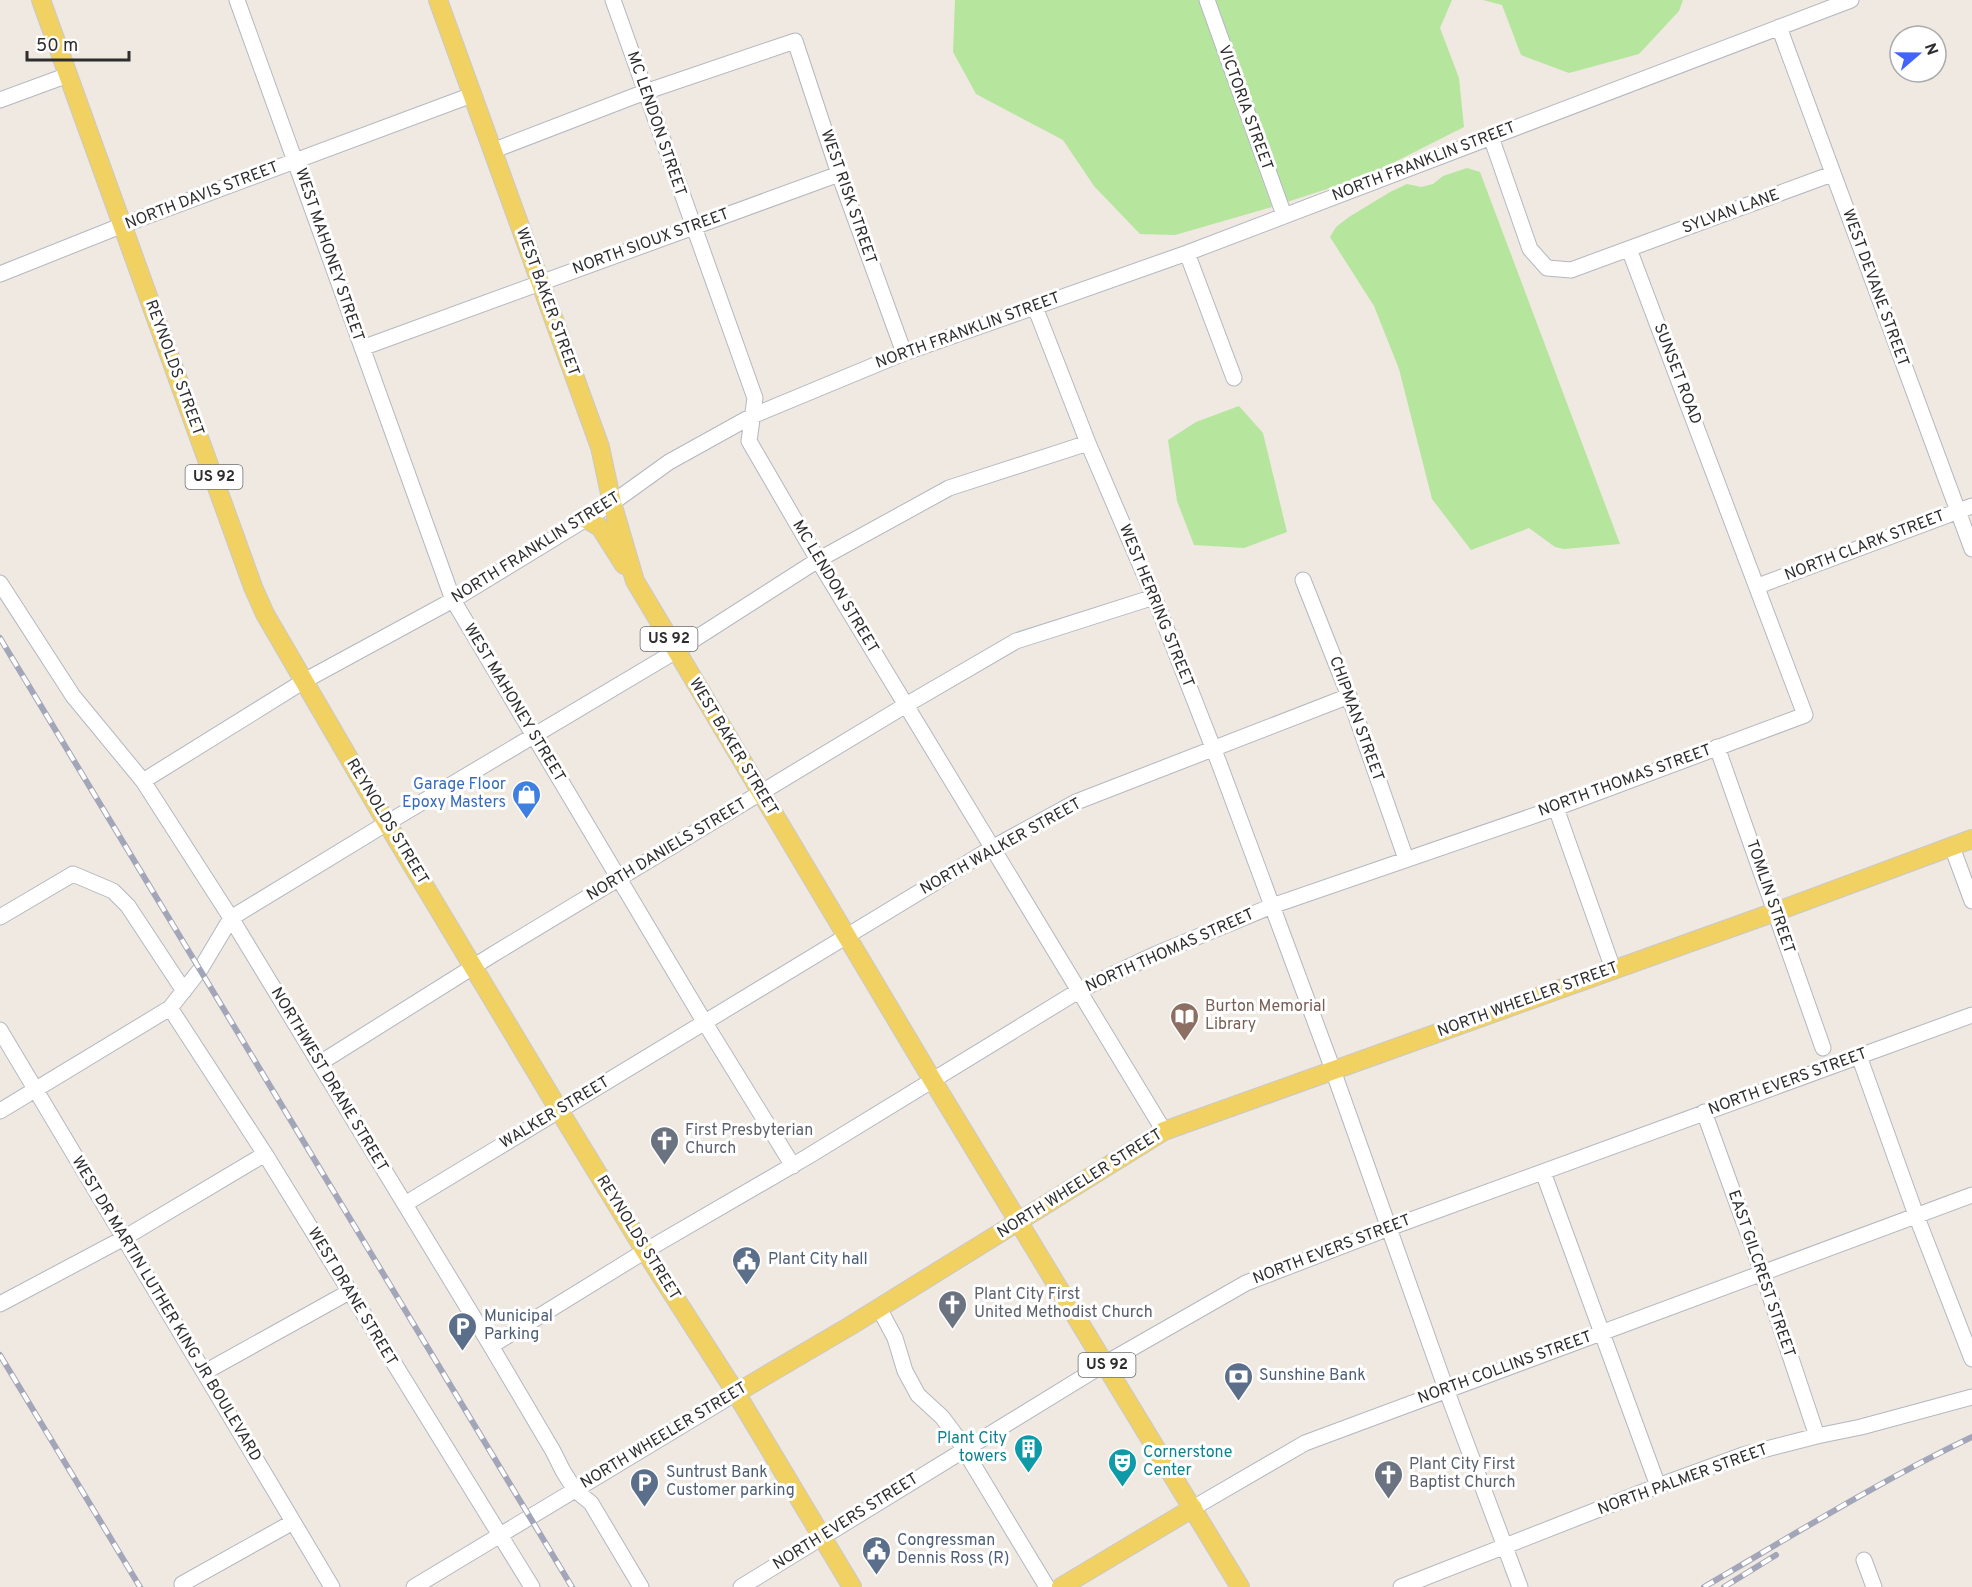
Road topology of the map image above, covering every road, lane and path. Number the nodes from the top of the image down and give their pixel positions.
1 (41, 0) edge
2 (237, 0) edge
3 (438, 0) edge
4 (613, 0) edge
5 (1207, 0) edge
6 (1851, 0) edge
7 (1779, 27) junction
8 (68, 75) junction
9 (645, 92) junction
10 (472, 95) junction
11 (0, 100) edge
12 (1491, 137) junction
13 (492, 151) junction
14 (296, 161) junction
15 (839, 174) junction
16 (1832, 174) junction
17 (1284, 215) junction
18 (123, 225) junction
19 (693, 226) junction
20 (1629, 249) junction
21 (1187, 253) junction
22 (0, 274) edge
23 (540, 283) junction
24 (1035, 307) junction
25 (362, 348) junction
26 (904, 353) junction
27 (1234, 378) dead end
28 (752, 416) junction
29 (1088, 444) junction
30 (612, 503) junction
31 (1965, 508) edge
32 (586, 519) junction
33 (1972, 549) edge
34 (818, 560) junction
35 (1303, 580) dead end
36 (635, 581) junction
37 (0, 583) edge
38 (1758, 586) junction
39 (1154, 597) junction
40 (453, 600) junction
41 (676, 651) junction
42 (304, 681) junction
43 (1349, 696) junction
44 (906, 705) junction
45 (1805, 715) joint
46 (533, 736) junction
47 (1717, 747) junction
48 (1214, 750) junction
49 (143, 781) junction
50 (761, 793) junction
51 (1556, 808) junction
52 (387, 823) junction
53 (1972, 839) edge
54 (1952, 847) junction
55 (992, 848) junction
56 (1406, 859) junction
57 (620, 878) junction
58 (1972, 901) edge
59 (1272, 906) junction
60 (1776, 912) junction
61 (0, 917) edge
62 (231, 918) junction
63 (848, 936) junction
64 (473, 966) junction
65 (1613, 969) junction
66 (184, 990) junction
67 (1080, 990) junction
68 (170, 1008) junction
69 (1972, 1015) edge
70 (705, 1023) junction
71 (0, 1030) edge
72 (1823, 1048) dead end
73 (1859, 1056) junction
74 (320, 1063) junction
75 (1333, 1071) junction
76 (933, 1081) junction
77 (36, 1091) junction
78 (559, 1110) junction
79 (0, 1111) edge
80 (1704, 1113) junction
81 (1164, 1131) junction
82 (265, 1154) junction
83 (793, 1166) junction
84 (1543, 1172) junction
85 (1972, 1195) edge
86 (405, 1204) junction
87 (1916, 1215) junction
88 (1020, 1221) junction
89 (1389, 1228) junction
90 (124, 1238) junction
91 (645, 1251) junction
92 (1762, 1272) junction
93 (349, 1292) junction
94 (0, 1304) edge
95 (879, 1308) junction
96 (1602, 1331) junction
97 (491, 1346) junction
98 (1972, 1359) edge
99 (1106, 1363) junction
100 (204, 1372) junction
101 (1446, 1389) junction
102 (736, 1393) junction
103 (1972, 1396) edge
104 (1817, 1436) junction
105 (964, 1449) junction
106 (1658, 1486) junction
107 (574, 1490) junction
108 (1193, 1508) junction
109 (293, 1522) junction
110 (499, 1535) junction
111 (822, 1537) junction
112 (1505, 1547) junction
113 (1864, 1560) dead end
114 (182, 1584) dead end
115 (332, 1587) edge
116 (414, 1587) edge
117 (532, 1587) edge
118 (642, 1587) edge
119 (741, 1587) edge
120 (852, 1587) edge
121 (1047, 1587) edge
122 (1061, 1587) edge
123 (1240, 1587) edge
124 (1401, 1587) edge
125 (1520, 1587) edge
126 (1874, 1587) edge

1 - 8 main road, REYNOLDS STREET / US 92
2 - 14 street, WEST MAHONEY STREET
3 - 10 main road, WEST BAKER STREET / US 92
4 - 9 street, MC LENDON STREET
5 - 17 street, VICTORIA STREET
6 - 7 street, NORTH FRANKLIN STREET
7 - 12 street, NORTH FRANKLIN STREET
7 - 16 street, WEST DEVANE STREET
8 - 11 street
8 - 18 main road, REYNOLDS STREET / US 92
9 - 13 street
9 - 15 street, WEST RISK STREET
9 - 19 street, MC LENDON STREET
10 - 13 main road, WEST BAKER STREET / US 92
10 - 14 street, NORTH DAVIS STREET
12 - 17 street, NORTH FRANKLIN STREET
12 - 20 street
13 - 23 main road, WEST BAKER STREET / US 92
14 - 18 street, NORTH DAVIS STREET
14 - 25 street, WEST MAHONEY STREET
15 - 19 street, NORTH SIOUX STREET
15 - 26 street, WEST RISK STREET
16 - 20 street, SYLVAN LANE
16 - 31 street, WEST DEVANE STREET
17 - 21 street, NORTH FRANKLIN STREET
18 - 22 street, NORTH DAVIS STREET
18 - 42 main road, REYNOLDS STREET / US 92
19 - 23 street, NORTH SIOUX STREET
19 - 28 street, MC LENDON STREET
20 - 38 street, SUNSET ROAD
21 - 24 street, NORTH FRANKLIN STREET
21 - 27 street
23 - 25 street, NORTH SIOUX STREET
23 - 30 main road, WEST BAKER STREET / US 92
24 - 26 street, NORTH FRANKLIN STREET
24 - 29 street, WEST HERRING STREET
25 - 40 street, WEST MAHONEY STREET
26 - 28 street, NORTH FRANKLIN STREET
28 - 30 street, NORTH FRANKLIN STREET
28 - 34 street, MC LENDON STREET
29 - 34 street
29 - 39 street, WEST HERRING STREET
30 - 32 street, NORTH FRANKLIN STREET
30 - 36 main road, WEST BAKER STREET / US 92
31 - 33 street, WEST DEVANE STREET
31 - 38 street, NORTH CLARK STREET
32 - 36 main road, US 92
32 - 40 street, NORTH FRANKLIN STREET
34 - 41 street
34 - 44 street, MC LENDON STREET
35 - 43 street, CHIPMAN STREET
36 - 41 main road, WEST BAKER STREET / US 92
37 - 49 street, NORTHWEST DRANE STREET
38 - 45 street, SUNSET ROAD
39 - 44 street, NORTH DANIELS STREET
39 - 48 street, WEST HERRING STREET
40 - 42 street, NORTH FRANKLIN STREET
40 - 46 street, WEST MAHONEY STREET
41 - 46 street
41 - 50 main road, WEST BAKER STREET / US 92
42 - 49 street, NORTH FRANKLIN STREET
42 - 52 main road, REYNOLDS STREET / US 92
43 - 48 street, NORTH WALKER STREET
43 - 56 street, CHIPMAN STREET
44 - 50 street, NORTH DANIELS STREET
44 - 55 street, MC LENDON STREET
45 - 47 street, NORTH THOMAS STREET
46 - 52 street
46 - 57 street, WEST MAHONEY STREET
47 - 51 street, NORTH THOMAS STREET
47 - 60 street, TOMLIN STREET
48 - 55 street, NORTH WALKER STREET
48 - 59 street, WEST HERRING STREET
49 - 62 street, NORTHWEST DRANE STREET
50 - 57 street, NORTH DANIELS STREET
50 - 63 main road, WEST BAKER STREET / US 92
51 - 56 street, NORTH THOMAS STREET
51 - 65 street
52 - 62 street
52 - 64 main road, REYNOLDS STREET / US 92
53 - 54 main road, NORTH WHEELER STREET
54 - 58 street
54 - 60 main road, NORTH WHEELER STREET
55 - 63 street, NORTH WALKER STREET
55 - 67 street, MC LENDON STREET
56 - 59 street, NORTH THOMAS STREET
57 - 64 street, NORTH DANIELS STREET
57 - 70 street, WEST MAHONEY STREET
59 - 67 street, NORTH THOMAS STREET
59 - 75 street, WEST HERRING STREET
60 - 65 main road, NORTH WHEELER STREET
60 - 72 street, TOMLIN STREET
61 - 66 street
62 - 66 street
62 - 74 street, NORTHWEST DRANE STREET
63 - 70 street, NORTH WALKER STREET
63 - 76 main road, WEST BAKER STREET / US 92
64 - 74 street, NORTH DANIELS STREET
64 - 78 main road, REYNOLDS STREET / US 92
65 - 75 main road, NORTH WHEELER STREET
66 - 68 street
67 - 76 street, NORTH THOMAS STREET
67 - 81 street, MC LENDON STREET
68 - 77 street
68 - 82 street, WEST DRANE STREET
69 - 73 street, NORTH EVERS STREET
70 - 78 street, WALKER STREET
70 - 83 street, WEST MAHONEY STREET
71 - 77 street, WEST DR MARTIN LUTHER KING JR BOULEVARD
73 - 80 street, NORTH EVERS STREET
73 - 87 street
74 - 86 street, NORTHWEST DRANE STREET
75 - 81 main road, NORTH WHEELER STREET
75 - 89 street, WEST HERRING STREET
76 - 83 street, NORTH THOMAS STREET
76 - 88 main road, WEST BAKER STREET / US 92
77 - 79 street
77 - 90 street, WEST DR MARTIN LUTHER KING JR BOULEVARD
78 - 86 street, WALKER STREET
78 - 91 main road, REYNOLDS STREET / US 92
80 - 84 street, NORTH EVERS STREET
80 - 92 street, EAST GILCREST STREET
81 - 88 main road, NORTH WHEELER STREET
82 - 90 street
82 - 93 street, WEST DRANE STREET
83 - 91 street, NORTH THOMAS STREET
84 - 89 street, NORTH EVERS STREET
84 - 96 street
85 - 87 street, NORTH COLLINS STREET
86 - 97 street, NORTHWEST DRANE STREET
87 - 92 street, NORTH COLLINS STREET
87 - 98 street
88 - 95 main road, NORTH WHEELER STREET
88 - 99 main road, US 92
89 - 99 street, NORTH EVERS STREET
89 - 101 street, WEST HERRING STREET
90 - 94 street
90 - 100 street, WEST DR MARTIN LUTHER KING JR BOULEVARD
91 - 97 street, NORTH THOMAS STREET
91 - 102 main road, REYNOLDS STREET / US 92
92 - 96 street, NORTH COLLINS STREET
92 - 104 street, EAST GILCREST STREET
93 - 100 street
93 - 110 street, WEST DRANE STREET
95 - 102 main road, NORTH WHEELER STREET
95 - 105 street
96 - 101 street, NORTH COLLINS STREET
96 - 106 street
97 - 107 street, NORTHWEST DRANE STREET
99 - 105 street, NORTH EVERS STREET
99 - 108 main road, US 92
100 - 109 street, WEST DR MARTIN LUTHER KING JR BOULEVARD
101 - 108 street, NORTH COLLINS STREET
101 - 112 street, WEST HERRING STREET
102 - 107 street, NORTH WHEELER STREET
102 - 111 main road, REYNOLDS STREET / US 92
103 - 104 street, NORTH PALMER STREET
104 - 106 street, NORTH PALMER STREET
105 - 111 street, NORTH EVERS STREET
105 - 121 street
106 - 112 street, NORTH PALMER STREET
107 - 110 street, NORTH WHEELER STREET
107 - 118 street, NORTHWEST DRANE STREET
108 - 122 main road, NORTH COLLINS STREET
108 - 123 main road, US 92
109 - 114 street
109 - 115 street, WEST DR MARTIN LUTHER KING JR BOULEVARD
110 - 116 street, NORTH WHEELER STREET
110 - 117 street, WEST DRANE STREET
111 - 119 street, NORTH EVERS STREET
111 - 120 main road, REYNOLDS STREET / US 92
112 - 124 street, NORTH PALMER STREET
112 - 125 street, WEST HERRING STREET
113 - 126 street

